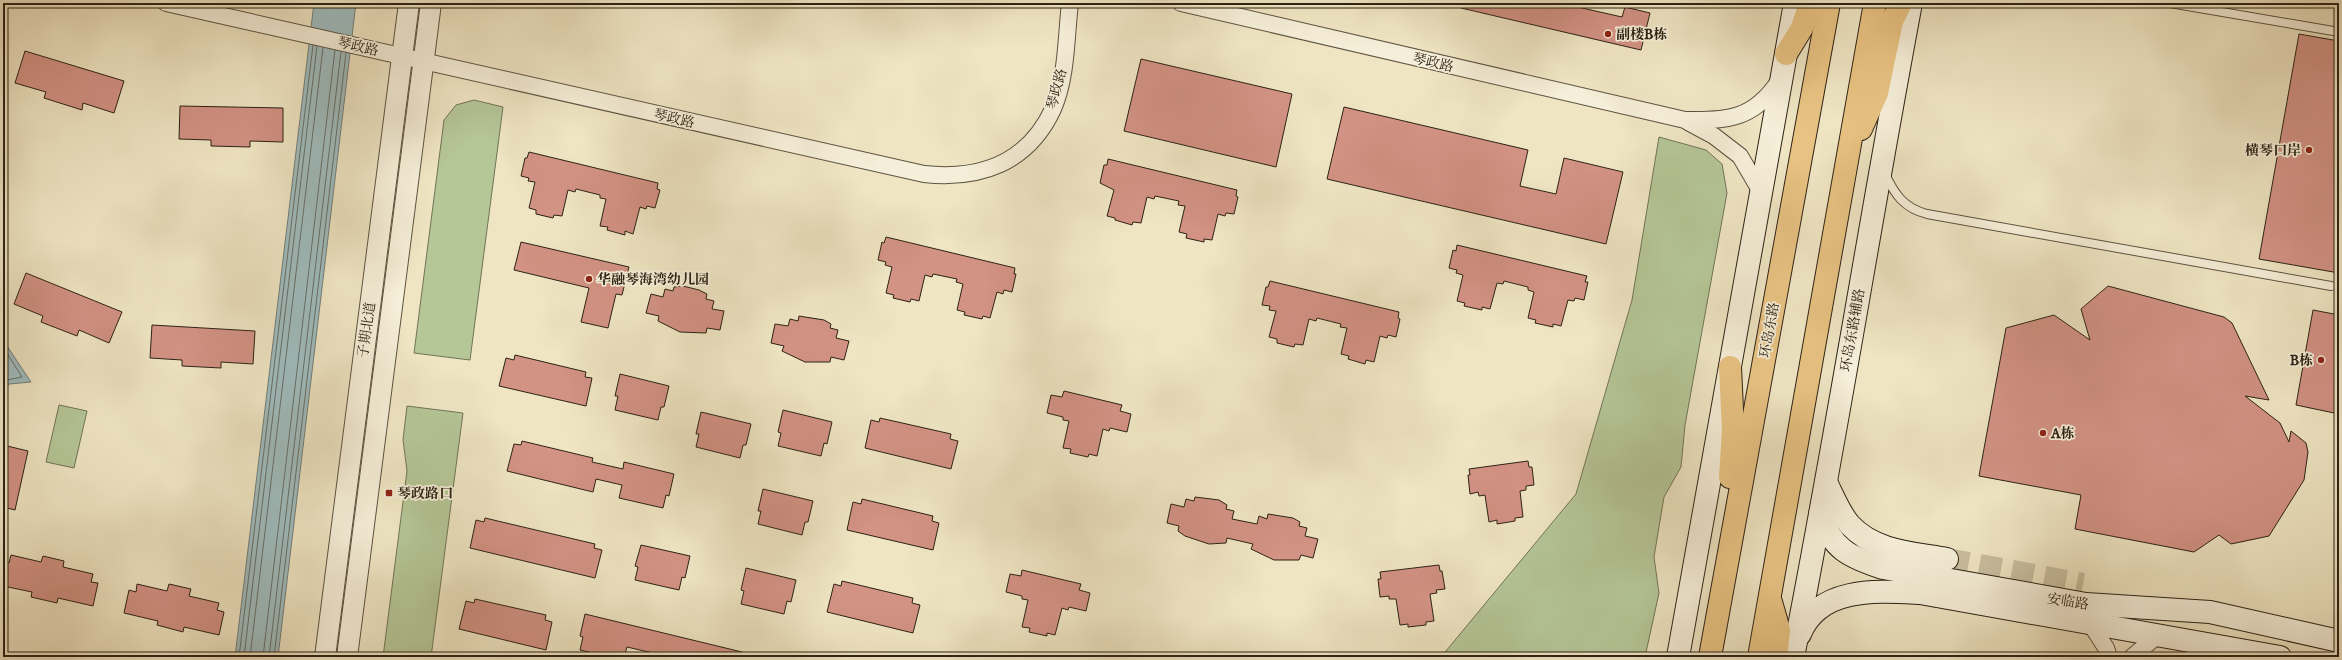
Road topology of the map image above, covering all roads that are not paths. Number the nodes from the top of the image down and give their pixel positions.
1 (166, 3) edge
2 (409, 3) edge
3 (431, 3) edge
4 (1070, 3) edge
5 (1181, 3) edge
6 (1795, 3) edge
7 (1810, 3) edge
8 (1828, 3) edge
9 (1875, 3) edge
10 (1901, 3) edge
11 (1911, 3) edge
12 (2170, 3) edge
13 (2339, 32) edge
14 (1786, 54) junction
15 (402, 56) junction
16 (423, 61) junction
17 (1782, 77) junction
18 (1685, 120) junction
19 (1848, 153) junction
20 (1880, 165) junction
21 (1761, 192) junction
22 (2330, 286) dead end
23 (1730, 367) junction
24 (1826, 482) junction
25 (1820, 514) junction
26 (1728, 558) junction
27 (1947, 559) tunnel mouth
28 (1770, 599) junction
29 (2090, 623) junction
30 (2158, 635) junction
31 (2339, 641) edge
32 (1794, 652) edge
33 (324, 657) edge
34 (347, 657) edge
35 (1678, 657) edge
36 (1710, 657) edge
37 (1759, 657) edge
38 (1776, 657) edge
39 (2109, 657) edge
40 (2132, 657) edge
41 (2280, 657) edge

1 - 15 street, 琴政路
2 - 15 street, 子期北道
3 - 16 street, 子期北道
4 - 16 street, 琴政路
5 - 18 street, 琴政路
6 - 14 main road
7 - 14 main road
8 - 26 main road, 环岛东路
9 - 19 main road
10 - 19 main road
11 - 20 main road, 环岛东路辅路
12 - 13 lane
14 - 17 main road
15 - 16 street, 琴政路
15 - 33 street, 子期北道
16 - 34 street, 子期北道
17 - 18 street
17 - 21 main road
18 - 21 street
19 - 28 main road
20 - 22 lane
20 - 24 main road, 环岛东路辅路
21 - 23 main road
23 - 26 main road
23 - 35 main road
24 - 25 main road, 环岛东路辅路
24 - 27 main road
25 - 31 main road, 安临路
25 - 32 main road, 环岛东路辅路
26 - 36 main road, 环岛东路
28 - 37 main road
28 - 38 main road
29 - 30 main road, 安临路
29 - 32 main road, 安临路
29 - 39 street
30 - 40 street
30 - 41 main road, 安临路

